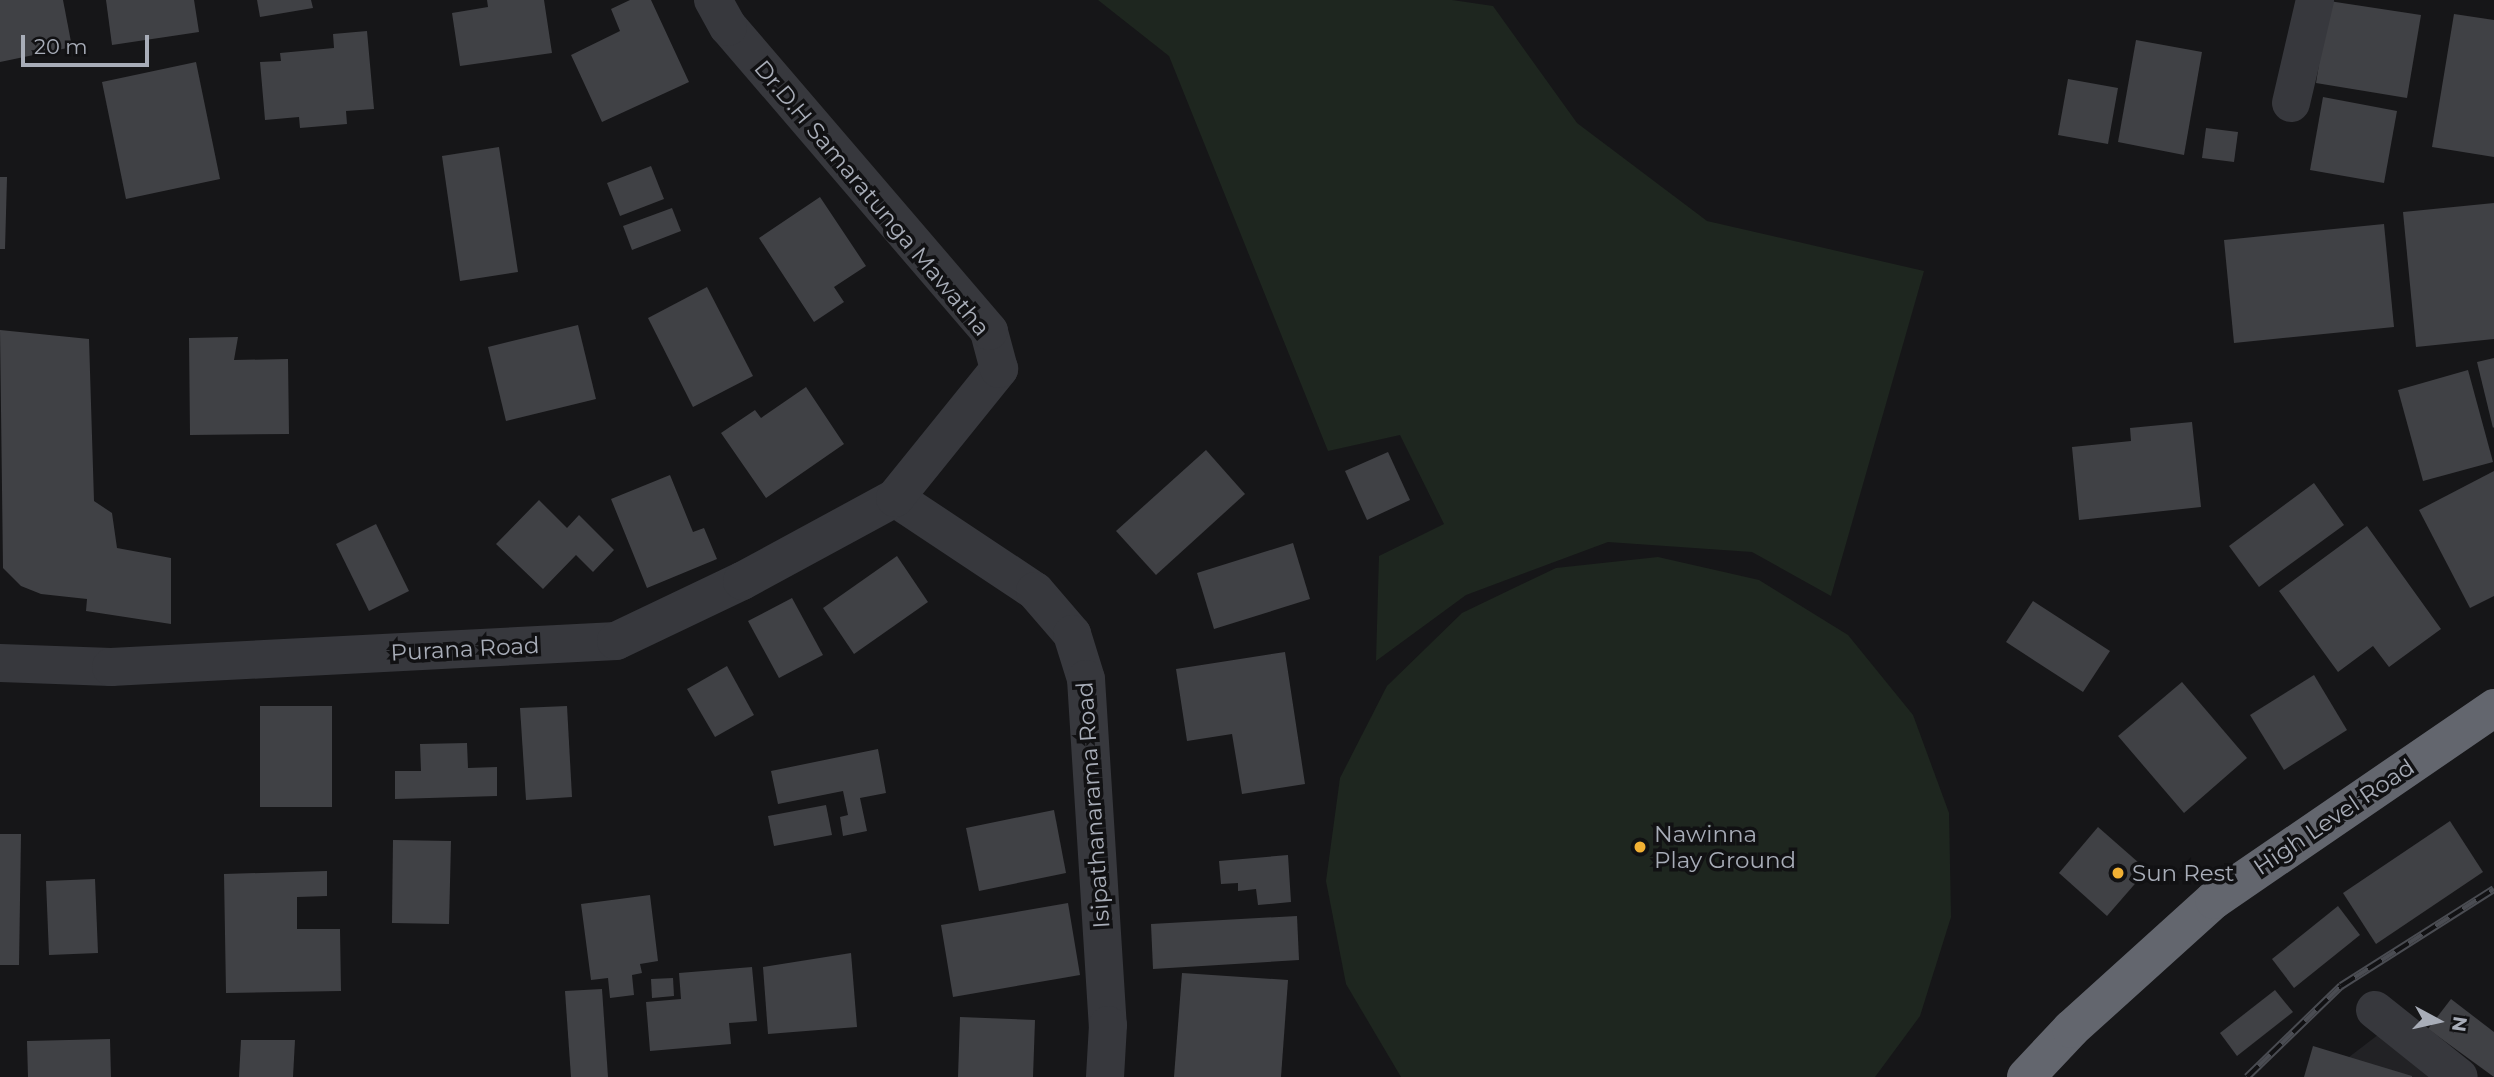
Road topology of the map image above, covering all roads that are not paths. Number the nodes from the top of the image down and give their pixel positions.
1 (713, 0) edge
2 (2315, 0) edge
3 (2291, 103) dead end
4 (895, 498) junction
5 (0, 663) edge
6 (2494, 708) edge
7 (2375, 1010) dead end
8 (2447, 1072) edge
9 (1105, 1077) edge
10 (2026, 1077) edge

1 - 4 street, Dr.D.H Samaratunga Mawatha
2 - 3 street
4 - 5 street, Purana Road
4 - 9 street, Isipathanarama Road
6 - 10 highway, High Level Road
7 - 8 street

